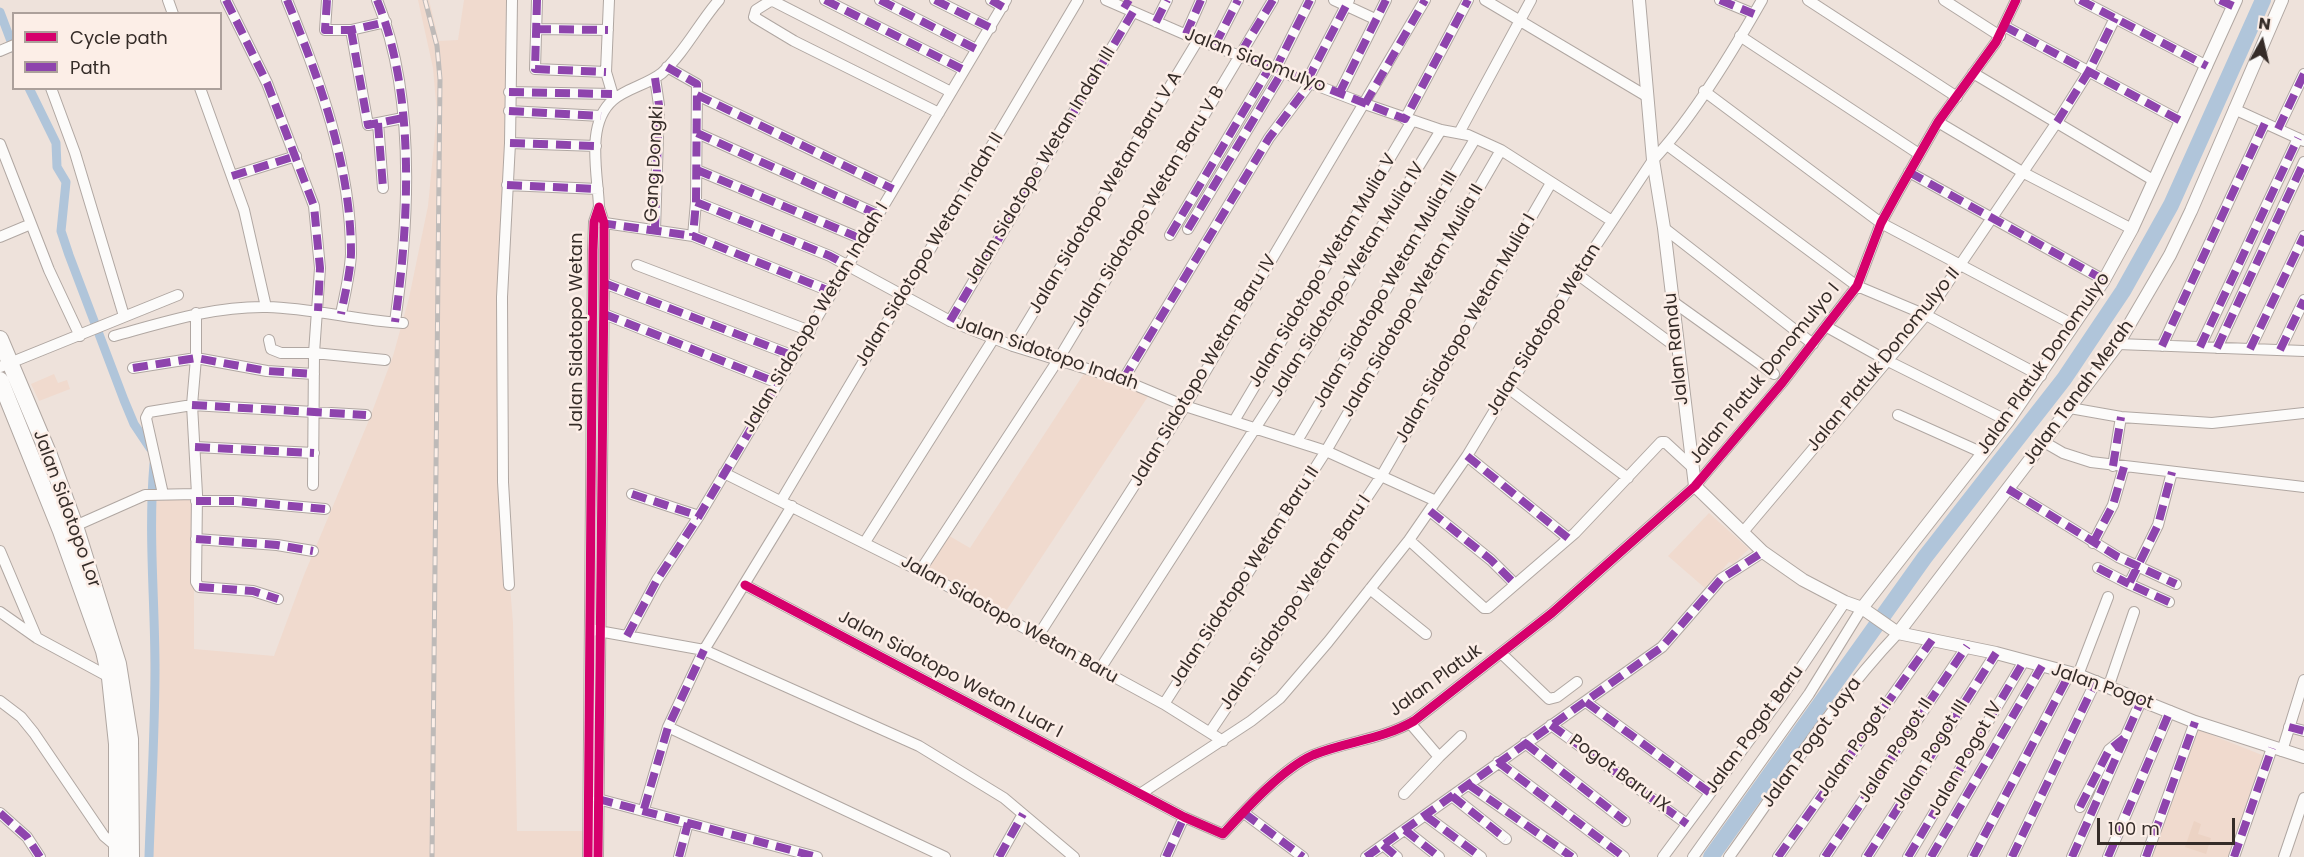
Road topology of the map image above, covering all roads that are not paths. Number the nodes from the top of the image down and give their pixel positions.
1 (226, 0) edge
2 (287, 0) edge
3 (327, 0) edge
4 (377, 0) edge
5 (512, 0) edge
6 (537, 0) edge
7 (609, 0) edge
8 (719, 0) edge
9 (771, 0) edge
10 (825, 0) edge
11 (880, 0) edge
12 (935, 0) edge
13 (991, 0) edge
14 (1078, 0) edge
15 (1106, 0) edge
16 (1167, 0) edge
17 (1201, 0) edge
18 (1238, 0) edge
19 (1273, 0) edge
20 (1310, 0) edge
21 (1334, 0) edge
22 (1386, 0) edge
23 (1425, 0) edge
24 (1468, 0) edge
25 (1485, 0) edge
26 (1531, 0) edge
27 (1639, 0) edge
28 (1720, 0) edge
29 (1762, 0) edge
30 (1808, 0) edge
31 (1944, 0) edge
32 (2016, 0) edge
33 (2080, 0) edge
34 (2220, 0) edge
35 (2283, 0) edge
36 (1004, 3) edge
37 (1348, 3) edge
38 (2235, 3) edge
39 (1129, 7) edge
40 (1754, 14) junction
41 (2115, 18) junction
42 (1375, 20) junction
43 (1521, 20) junction
44 (386, 22) junction
45 (1156, 22) junction
46 (991, 28) junction
47 (536, 29) junction
48 (351, 30) junction
49 (608, 30) junction
50 (2002, 31) junction
51 (1186, 34) junction
52 (1740, 36) junction
53 (1198, 39) junction
54 (1215, 45) junction
55 (976, 49) junction
56 (1240, 54) junction
57 (2207, 66) junction
58 (667, 67) junction
59 (964, 70) junction
60 (1276, 70) junction
61 (2089, 71) junction
62 (606, 72) junction
63 (1973, 73) junction
64 (2304, 74) edge
65 (655, 78) junction
66 (1309, 81) junction
67 (52, 90) edge
68 (201, 90) edge
69 (1704, 91) junction
70 (509, 92) junction
71 (951, 92) junction
72 (1340, 94) junction
73 (697, 95) junction
74 (613, 96) junction
75 (1648, 97) junction
76 (1958, 97) junction
77 (1365, 104) junction
78 (2234, 109) junction
79 (509, 111) junction
80 (939, 113) junction
81 (602, 116) junction
82 (403, 118) junction
83 (1408, 120) junction
84 (2181, 121) junction
85 (1938, 122) junction
86 (2056, 122) junction
87 (378, 123) junction
88 (2265, 123) junction
89 (2278, 129) junction
90 (1441, 130) junction
91 (697, 133) junction
92 (1459, 133) junction
93 (1475, 139) junction
94 (2301, 139) edge
95 (510, 143) junction
96 (0, 144) edge
97 (1667, 145) junction
98 (596, 146) junction
99 (1501, 150) junction
100 (1919, 154) junction
101 (296, 156) junction
102 (1653, 160) junction
103 (2304, 162) edge
104 (697, 170) junction
105 (1909, 172) junction
106 (2024, 173) junction
107 (232, 176) junction
108 (2153, 180) junction
109 (1551, 183) junction
110 (507, 185) junction
111 (383, 188) dead end
112 (598, 189) junction
113 (893, 189) junction
114 (696, 202) junction
115 (878, 214) junction
116 (1993, 218) junction
117 (1612, 221) junction
118 (599, 222) junction
119 (1881, 223) junction
120 (31, 224) junction
121 (1664, 228) junction
122 (1188, 229) dead end
123 (2132, 229) junction
124 (655, 230) junction
125 (1170, 234) dead end
126 (693, 236) junction
127 (2304, 236) edge
128 (0, 237) edge
129 (862, 238) junction
130 (637, 265) dead end
131 (847, 265) junction
132 (1960, 267) junction
133 (1577, 274) junction
134 (2104, 280) junction
135 (604, 283) junction
136 (1857, 286) junction
137 (832, 292) junction
138 (178, 295) dead end
139 (902, 297) junction
140 (2304, 300) edge
141 (1672, 301) junction
142 (266, 307) junction
143 (318, 311) junction
144 (196, 313) junction
145 (341, 314) junction
146 (604, 314) junction
147 (1926, 315) junction
148 (123, 316) junction
149 (950, 321) junction
150 (2074, 325) junction
151 (1827, 327) junction
152 (810, 331) junction
153 (80, 336) junction
154 (114, 336) dead end
155 (994, 338) junction
156 (0, 339) edge
157 (269, 340) dead end
158 (1813, 344) junction
159 (2118, 344) junction
160 (1013, 346) junction
161 (2162, 346) junction
162 (2200, 347) junction
163 (1676, 348) junction
164 (2217, 348) junction
165 (2250, 349) junction
166 (2280, 350) junction
167 (2304, 351) edge
168 (314, 353) junction
169 (794, 356) junction
170 (196, 358) junction
171 (385, 360) dead end
172 (1058, 360) junction
173 (1888, 362) junction
174 (5, 365) edge
175 (133, 368) dead end
176 (314, 374) junction
177 (1774, 375) dead end
178 (2041, 376) junction
179 (0, 380) edge
180 (1124, 380) junction
181 (778, 383) junction
182 (1508, 388) junction
183 (192, 405) junction
184 (1185, 406) junction
185 (2070, 408) junction
186 (313, 410) junction
187 (2304, 413) edge
188 (366, 415) dead end
189 (1898, 415) dead end
190 (2121, 417) junction
191 (1234, 421) junction
192 (2008, 421) junction
193 (1254, 429) junction
194 (1298, 441) junction
195 (2044, 442) junction
196 (195, 447) junction
197 (1326, 451) junction
198 (314, 453) junction
199 (1983, 453) junction
200 (1467, 456) junction
201 (1691, 466) junction
202 (2119, 466) junction
203 (2172, 472) junction
204 (724, 473) junction
205 (1382, 475) junction
206 (1628, 477) junction
207 (313, 485) dead end
208 (1695, 486) junction
209 (2304, 487) edge
210 (2008, 489) junction
211 (160, 494) junction
212 (632, 494) dead end
213 (196, 498) junction
214 (782, 501) junction
215 (1436, 501) junction
216 (792, 506) junction
217 (325, 509) dead end
218 (1430, 512) junction
219 (699, 516) junction
220 (75, 526) junction
221 (1743, 532) junction
222 (1568, 538) junction
223 (196, 539) junction
224 (1409, 540) junction
225 (865, 542) junction
226 (2093, 543) junction
227 (0, 551) edge
228 (313, 551) dead end
229 (1763, 552) junction
230 (2138, 566) junction
231 (2098, 568) dead end
232 (920, 571) junction
233 (1515, 584) junction
234 (2129, 584) junction
235 (2176, 584) dead end
236 (510, 585) dead end
237 (745, 585) junction
238 (1370, 589) junction
239 (2108, 597) dead end
240 (278, 599) dead end
241 (1845, 602) junction
242 (2169, 602) dead end
243 (1864, 608) junction
244 (0, 612) edge
245 (2134, 612) dead end
246 (594, 630) junction
247 (1897, 632) junction
248 (1426, 634) dead end
249 (627, 636) junction
250 (1038, 636) junction
251 (37, 638) junction
252 (1932, 640) junction
253 (1967, 646) junction
254 (704, 650) junction
255 (104, 651) junction
256 (1996, 653) junction
257 (1502, 654) junction
258 (77, 660) junction
259 (2024, 661) junction
260 (2042, 666) junction
261 (1100, 669) junction
262 (2074, 674) junction
263 (116, 680) junction
264 (2304, 680) edge
265 (2096, 681) junction
266 (1577, 682) dead end
267 (2109, 685) junction
268 (2142, 699) junction
269 (0, 701) edge
270 (1586, 702) junction
271 (1164, 704) junction
272 (2170, 711) junction
273 (2195, 722) junction
274 (1410, 723) junction
275 (1551, 725) junction
276 (668, 727) junction
277 (2289, 727) junction
278 (1210, 732) junction
279 (2304, 732) edge
280 (1461, 736) dead end
281 (2124, 738) junction
282 (1223, 741) junction
283 (1525, 743) junction
284 (2277, 750) junction
285 (1439, 758) junction
286 (2304, 758) edge
287 (1498, 762) junction
288 (1469, 785) junction
289 (1710, 793) junction
290 (1140, 794) junction
291 (1404, 794) dead end
292 (1452, 796) junction
293 (2304, 798) edge
294 (598, 799) junction
295 (2080, 807) dead end
296 (644, 809) junction
297 (0, 813) edge
298 (1244, 813) junction
299 (1023, 814) junction
300 (1426, 816) junction
301 (1184, 817) junction
302 (1625, 821) dead end
303 (687, 824) junction
304 (1687, 824) junction
305 (1405, 830) junction
306 (1506, 838) dead end
307 (1383, 846) junction
308 (121, 854) edge
309 (40, 857) edge
310 (588, 857) edge
311 (598, 857) edge
312 (679, 857) edge
313 (817, 857) edge
314 (945, 857) edge
315 (999, 857) edge
316 (1074, 857) edge
317 (1166, 857) edge
318 (1303, 857) edge
319 (1366, 857) edge
320 (1397, 857) edge
321 (1439, 857) edge
322 (1481, 857) edge
323 (1572, 857) edge
324 (1624, 857) edge
325 (1663, 857) edge
326 (1692, 857) edge
327 (1729, 857) edge
328 (1778, 857) edge
329 (1825, 857) edge
330 (1867, 857) edge
331 (1908, 857) edge
332 (1931, 857) edge
333 (1973, 857) edge
334 (2012, 857) edge
335 (2072, 857) edge
336 (2108, 857) edge
337 (2146, 857) edge
338 (2234, 857) edge
339 (2284, 857) edge

1 - 101 street
2 - 145 street
3 - 48 street
4 - 44 street
5 - 70 street
6 - 47 street
7 - 49 street
8 - 58 street
9 - 71 street
9 - 80 street
10 - 59 street
11 - 55 street
12 - 46 street
13 - 36 street
14 - 139 street, Jalan Sidotopo Wetan Indah II
15 - 39 street, Jalan Sidomulyo
16 - 45 street
17 - 51 street
18 - 54 street
19 - 56 street, Jalan Sidotopo Wetan Baru V B
20 - 60 street
21 - 37 street
22 - 42 street
23 - 77 street, Jalan Sidotopo Wetan Baru IV
24 - 83 street, Jalan Sidotopo Wetan Mulia V
25 - 43 street
26 - 43 street
27 - 75 street, Jalan Randu
28 - 40 street
29 - 40 street, Jalan Sidotopo Wetan
30 - 76 street
31 - 50 street
32 - 50 street, Jalan Platuk Donomulyo I
33 - 41 street
34 - 38 street
35 - 78 street, Jalan Tanah Merah
36 - 46 street, Jalan Sidotopo Wetan Indah I
37 - 42 street
37 - 66 street
38 - 57 street, Jalan Platuk Donomulyo
39 - 45 street, Jalan Sidomulyo
39 - 149 street, Jalan Sidotopo Wetan Indah III
40 - 52 street, Jalan Sidotopo Wetan
41 - 57 street
41 - 61 street, Jalan Platuk Donomulyo II
42 - 72 street
43 - 75 street
43 - 92 street
44 - 48 street
44 - 82 street
45 - 51 street, Jalan Sidomulyo
46 - 55 street, Jalan Sidotopo Wetan Indah I
47 - 49 street
47 - 62 street
48 - 87 street
49 - 62 street
50 - 61 street
50 - 63 street, Jalan Platuk Donomulyo I
51 - 53 street, Jalan Sidomulyo
52 - 69 street, Jalan Sidotopo Wetan
52 - 100 street
53 - 54 street, Jalan Sidomulyo
53 - 160 street, Jalan Sidotopo Wetan Baru V A
54 - 56 street, Jalan Sidomulyo
55 - 59 street, Jalan Sidotopo Wetan Indah I
56 - 60 street, Jalan Sidomulyo
56 - 172 street, Jalan Sidotopo Wetan Baru V B
57 - 84 street, Jalan Platuk Donomulyo
58 - 65 street
58 - 73 street
59 - 71 street, Jalan Sidotopo Wetan Indah I
60 - 66 street, Jalan Sidomulyo
60 - 122 street
60 - 125 street
61 - 84 street
61 - 86 street, Jalan Platuk Donomulyo II
62 - 74 street
63 - 76 street, Jalan Platuk Donomulyo I
63 - 86 street
64 - 89 street
65 - 74 street
65 - 124 street, Gang Dongki
66 - 72 street, Jalan Sidomulyo
66 - 180 street
67 - 148 street
68 - 107 street
69 - 97 street, Jalan Sidotopo Wetan
69 - 119 street
70 - 74 street
70 - 79 street
71 - 80 street, Jalan Sidotopo Wetan Indah I
72 - 77 street, Jalan Sidomulyo
73 - 91 street
73 - 113 street
74 - 81 street, Jalan Sidotopo Wetan
75 - 102 street, Jalan Randu
76 - 85 street, Jalan Platuk Donomulyo I
77 - 83 street, Jalan Sidomulyo
77 - 184 street, Jalan Sidotopo Wetan Baru IV
78 - 88 street
78 - 159 street, Jalan Tanah Merah
79 - 81 street
79 - 95 street
80 - 113 street, Jalan Sidotopo Wetan Indah I
81 - 98 street, Jalan Sidotopo Wetan
82 - 87 street
82 - 145 street
83 - 90 street
83 - 191 street, Jalan Sidotopo Wetan Mulia V
84 - 108 street, Jalan Platuk Donomulyo
85 - 100 street, Jalan Platuk Donomulyo I
85 - 106 street
86 - 106 street, Jalan Platuk Donomulyo II
86 - 108 street
87 - 111 street
88 - 89 street
88 - 161 street
89 - 94 street
90 - 92 street
90 - 193 street, Jalan Sidotopo Wetan Mulia IV
91 - 104 street
91 - 115 street
92 - 93 street
93 - 99 street
93 - 194 street, Jalan Sidotopo Wetan Mulia III
94 - 162 street
95 - 98 street
95 - 110 street
96 - 120 street
97 - 102 street, Jalan Sidotopo Wetan
97 - 136 street
98 - 112 street, Jalan Sidotopo Wetan
99 - 109 street
99 - 197 street, Jalan Sidotopo Wetan Mulia II
100 - 105 street, Jalan Platuk Donomulyo I
101 - 107 street
101 - 143 street
102 - 117 street, Jalan Sidotopo Wetan
102 - 121 street, Jalan Randu
103 - 164 street
104 - 114 street
104 - 129 street
105 - 116 street
105 - 119 street, Jalan Platuk Donomulyo I
106 - 116 street, Jalan Platuk Donomulyo II
106 - 123 street
107 - 142 street
108 - 123 street, Jalan Platuk Donomulyo
109 - 117 street
109 - 205 street, Jalan Sidotopo Wetan Mulia I
110 - 112 street
110 - 236 street
112 - 118 street, Jalan Sidotopo Wetan
113 - 115 street, Jalan Sidotopo Wetan Indah I
114 - 126 street
114 - 131 street, Jalan Sidotopo Indah
115 - 129 street, Jalan Sidotopo Wetan Indah I
116 - 132 street, Jalan Platuk Donomulyo II
116 - 134 street
117 - 133 street, Jalan Sidotopo Wetan
118 - 124 street, Gang Dongki
118 - 135 street, Jalan Sidotopo Wetan
118 - 246 street, Jalan Sidotopo Wetan
119 - 132 street
119 - 136 street, Jalan Platuk Donomulyo I
120 - 128 street
120 - 153 street
121 - 141 street, Jalan Randu
121 - 158 street
123 - 134 street, Jalan Platuk Donomulyo
124 - 126 street
126 - 137 street
127 - 165 street
129 - 131 street, Jalan Sidotopo Wetan Indah I
130 - 152 street
131 - 137 street, Jalan Sidotopo Wetan Indah I
131 - 139 street, Jalan Sidotopo Indah
132 - 147 street, Jalan Platuk Donomulyo II
132 - 150 street
133 - 163 street
133 - 182 street, Jalan Sidotopo Wetan
134 - 150 street, Jalan Platuk Donomulyo
135 - 146 street, Jalan Sidotopo Wetan
135 - 169 street
136 - 147 street
136 - 151 street, Jalan Platuk Donomulyo I
137 - 152 street, Jalan Sidotopo Wetan Indah I
138 - 148 street
139 - 149 street, Jalan Sidotopo Indah
139 - 214 street, Jalan Sidotopo Wetan Indah II
140 - 166 street
141 - 163 street, Jalan Randu
141 - 177 street
142 - 143 street
142 - 144 street
143 - 145 street
143 - 168 street
144 - 154 street
144 - 170 street
146 - 181 street
146 - 246 street, Jalan Sidotopo Wetan
147 - 173 street, Jalan Platuk Donomulyo II
147 - 178 street
148 - 153 street
149 - 155 street, Jalan Sidotopo Indah
150 - 178 street, Jalan Platuk Donomulyo
151 - 158 street, Jalan Platuk Donomulyo I
151 - 173 street
152 - 169 street, Jalan Sidotopo Wetan Indah I
153 - 174 street
155 - 160 street, Jalan Sidotopo Indah
155 - 225 street
156 - 174 highway, Jalan Sidotopo Lor
157 - 168 street
158 - 208 street, Jalan Platuk Donomulyo I
159 - 161 street
159 - 185 street, Jalan Tanah Merah
160 - 172 street, Jalan Sidotopo Indah
161 - 162 street
162 - 164 street
163 - 201 street, Jalan Randu
164 - 165 street
165 - 166 street
166 - 167 street
168 - 171 street
168 - 176 street
169 - 181 street, Jalan Sidotopo Wetan Indah I
170 - 175 street
170 - 176 street
170 - 183 street
172 - 180 street, Jalan Sidotopo Indah
172 - 232 street, Jalan Sidotopo Wetan Baru V B
173 - 192 street
173 - 221 street, Jalan Platuk Donomulyo II
174 - 220 highway, Jalan Sidotopo Lor
176 - 186 street
178 - 192 street, Jalan Platuk Donomulyo
179 - 255 highway, Jalan Sidotopo Lor
180 - 184 street, Jalan Sidotopo Indah
181 - 204 street, Jalan Sidotopo Wetan Indah I
182 - 200 street, Jalan Sidotopo Wetan
182 - 206 street
183 - 186 street
183 - 196 street
183 - 211 street
184 - 191 street, Jalan Sidotopo Indah
184 - 250 street, Jalan Sidotopo Wetan Baru IV
185 - 190 street
185 - 195 street, Jalan Tanah Merah
186 - 188 street
186 - 198 street
187 - 190 street
189 - 199 street
190 - 202 street
191 - 193 street, Jalan Sidotopo Indah
192 - 199 street, Jalan Platuk Donomulyo
193 - 194 street, Jalan Sidotopo Indah
193 - 261 street, Jalan Sidotopo Wetan Mulia IV
194 - 197 street, Jalan Sidotopo Indah
195 - 202 street
195 - 210 street, Jalan Tanah Merah
196 - 198 street
196 - 213 street
197 - 205 street, Jalan Sidotopo Indah
197 - 271 street, Jalan Sidotopo Wetan Baru II
198 - 207 street
199 - 243 street, Jalan Platuk Donomulyo
200 - 215 street, Jalan Sidotopo Wetan
200 - 222 street
201 - 206 street
201 - 208 street, Jalan Randu
202 - 203 street
202 - 226 street
203 - 209 street
203 - 230 street
204 - 214 street, Jalan Sidotopo Wetan Baru
204 - 219 street, Jalan Sidotopo Wetan Indah I
205 - 215 street, Jalan Sidotopo Indah
205 - 278 street, Jalan Sidotopo Wetan Baru I
206 - 222 street
208 - 221 street
208 - 257 street, Jalan Platuk
210 - 226 street
210 - 247 street, Jalan Tanah Merah
211 - 213 street
211 - 220 street
212 - 219 street
213 - 217 street
213 - 223 street
214 - 216 street, Jalan Sidotopo Wetan Baru
215 - 218 street, Jalan Sidotopo Wetan
216 - 225 street, Jalan Sidotopo Wetan Baru
216 - 237 street
218 - 224 street, Jalan Sidotopo Wetan
218 - 233 street
219 - 249 street, Jalan Sidotopo Wetan Indah I
220 - 263 highway, Jalan Sidotopo Lor
221 - 229 street
222 - 233 street
223 - 228 street
223 - 240 street
224 - 233 street
224 - 238 street, Jalan Sidotopo Wetan
225 - 232 street, Jalan Sidotopo Wetan Baru
226 - 230 street
227 - 251 street
229 - 241 street
229 - 270 street
230 - 234 street
230 - 235 street
231 - 234 street
232 - 250 street, Jalan Sidotopo Wetan Baru
234 - 242 street
237 - 254 street
237 - 290 street, Jalan Sidotopo Wetan Luar I
238 - 248 street
238 - 282 street, Jalan Sidotopo Wetan
239 - 262 street
241 - 243 street
241 - 289 street, Jalan Pogot Baru
243 - 247 street
243 - 326 street
244 - 251 street
245 - 267 street
246 - 249 street
246 - 294 street, Jalan Sidotopo Wetan
246 - 310 street, Jalan Sidotopo Wetan
247 - 252 street, Jalan Pogot
247 - 327 street, Jalan Pogot Jaya
249 - 254 street
250 - 261 street, Jalan Sidotopo Wetan Baru
251 - 258 street
252 - 253 street, Jalan Pogot
252 - 328 street, Jalan Pogot I
253 - 256 street, Jalan Pogot
253 - 329 street, Jalan Pogot II
254 - 276 street
254 - 299 street
255 - 258 street
255 - 263 highway, Jalan Sidotopo Lor
256 - 259 street, Jalan Pogot
256 - 330 street, Jalan Pogot III
257 - 266 street
257 - 274 street, Jalan Platuk
258 - 263 street
259 - 260 street, Jalan Pogot
259 - 331 street, Jalan Pogot IV
260 - 262 street, Jalan Pogot
260 - 332 street
261 - 271 street, Jalan Sidotopo Wetan Baru
262 - 265 street, Jalan Pogot
262 - 333 street
263 - 308 highway
264 - 277 street
265 - 267 street, Jalan Pogot
265 - 334 street
267 - 268 street, Jalan Pogot
268 - 272 street, Jalan Pogot
268 - 281 street
269 - 308 street
270 - 275 street
270 - 289 street
271 - 278 street, Jalan Sidotopo Wetan Baru
272 - 273 street, Jalan Pogot
272 - 336 street
273 - 284 street, Jalan Pogot
273 - 337 street
274 - 285 street
274 - 298 street, Jalan Platuk
275 - 283 street
275 - 304 street, Pogot Baru IX
276 - 296 street
276 - 314 street
277 - 279 street
277 - 284 street
278 - 282 street, Jalan Sidotopo Wetan Baru
280 - 285 street
281 - 295 street
281 - 335 street
282 - 290 street, Jalan Sidotopo Wetan
283 - 287 street
283 - 302 street
284 - 286 street, Jalan Pogot
284 - 338 street
285 - 291 street
287 - 288 street
287 - 324 street
288 - 292 street
288 - 323 street
289 - 304 street, Jalan Pogot Baru
290 - 301 street, Jalan Platuk
292 - 300 street
292 - 306 street
293 - 339 street
294 - 296 street
294 - 311 street, Jalan Sidotopo Wetan
296 - 303 street
297 - 309 street
298 - 301 street, Jalan Platuk
298 - 318 street
299 - 315 street
299 - 316 street
300 - 305 street
300 - 322 street
301 - 317 street
303 - 312 street
303 - 313 street
304 - 325 street, Jalan Pogot Baru
305 - 307 street
305 - 321 street
307 - 319 street
307 - 320 street

